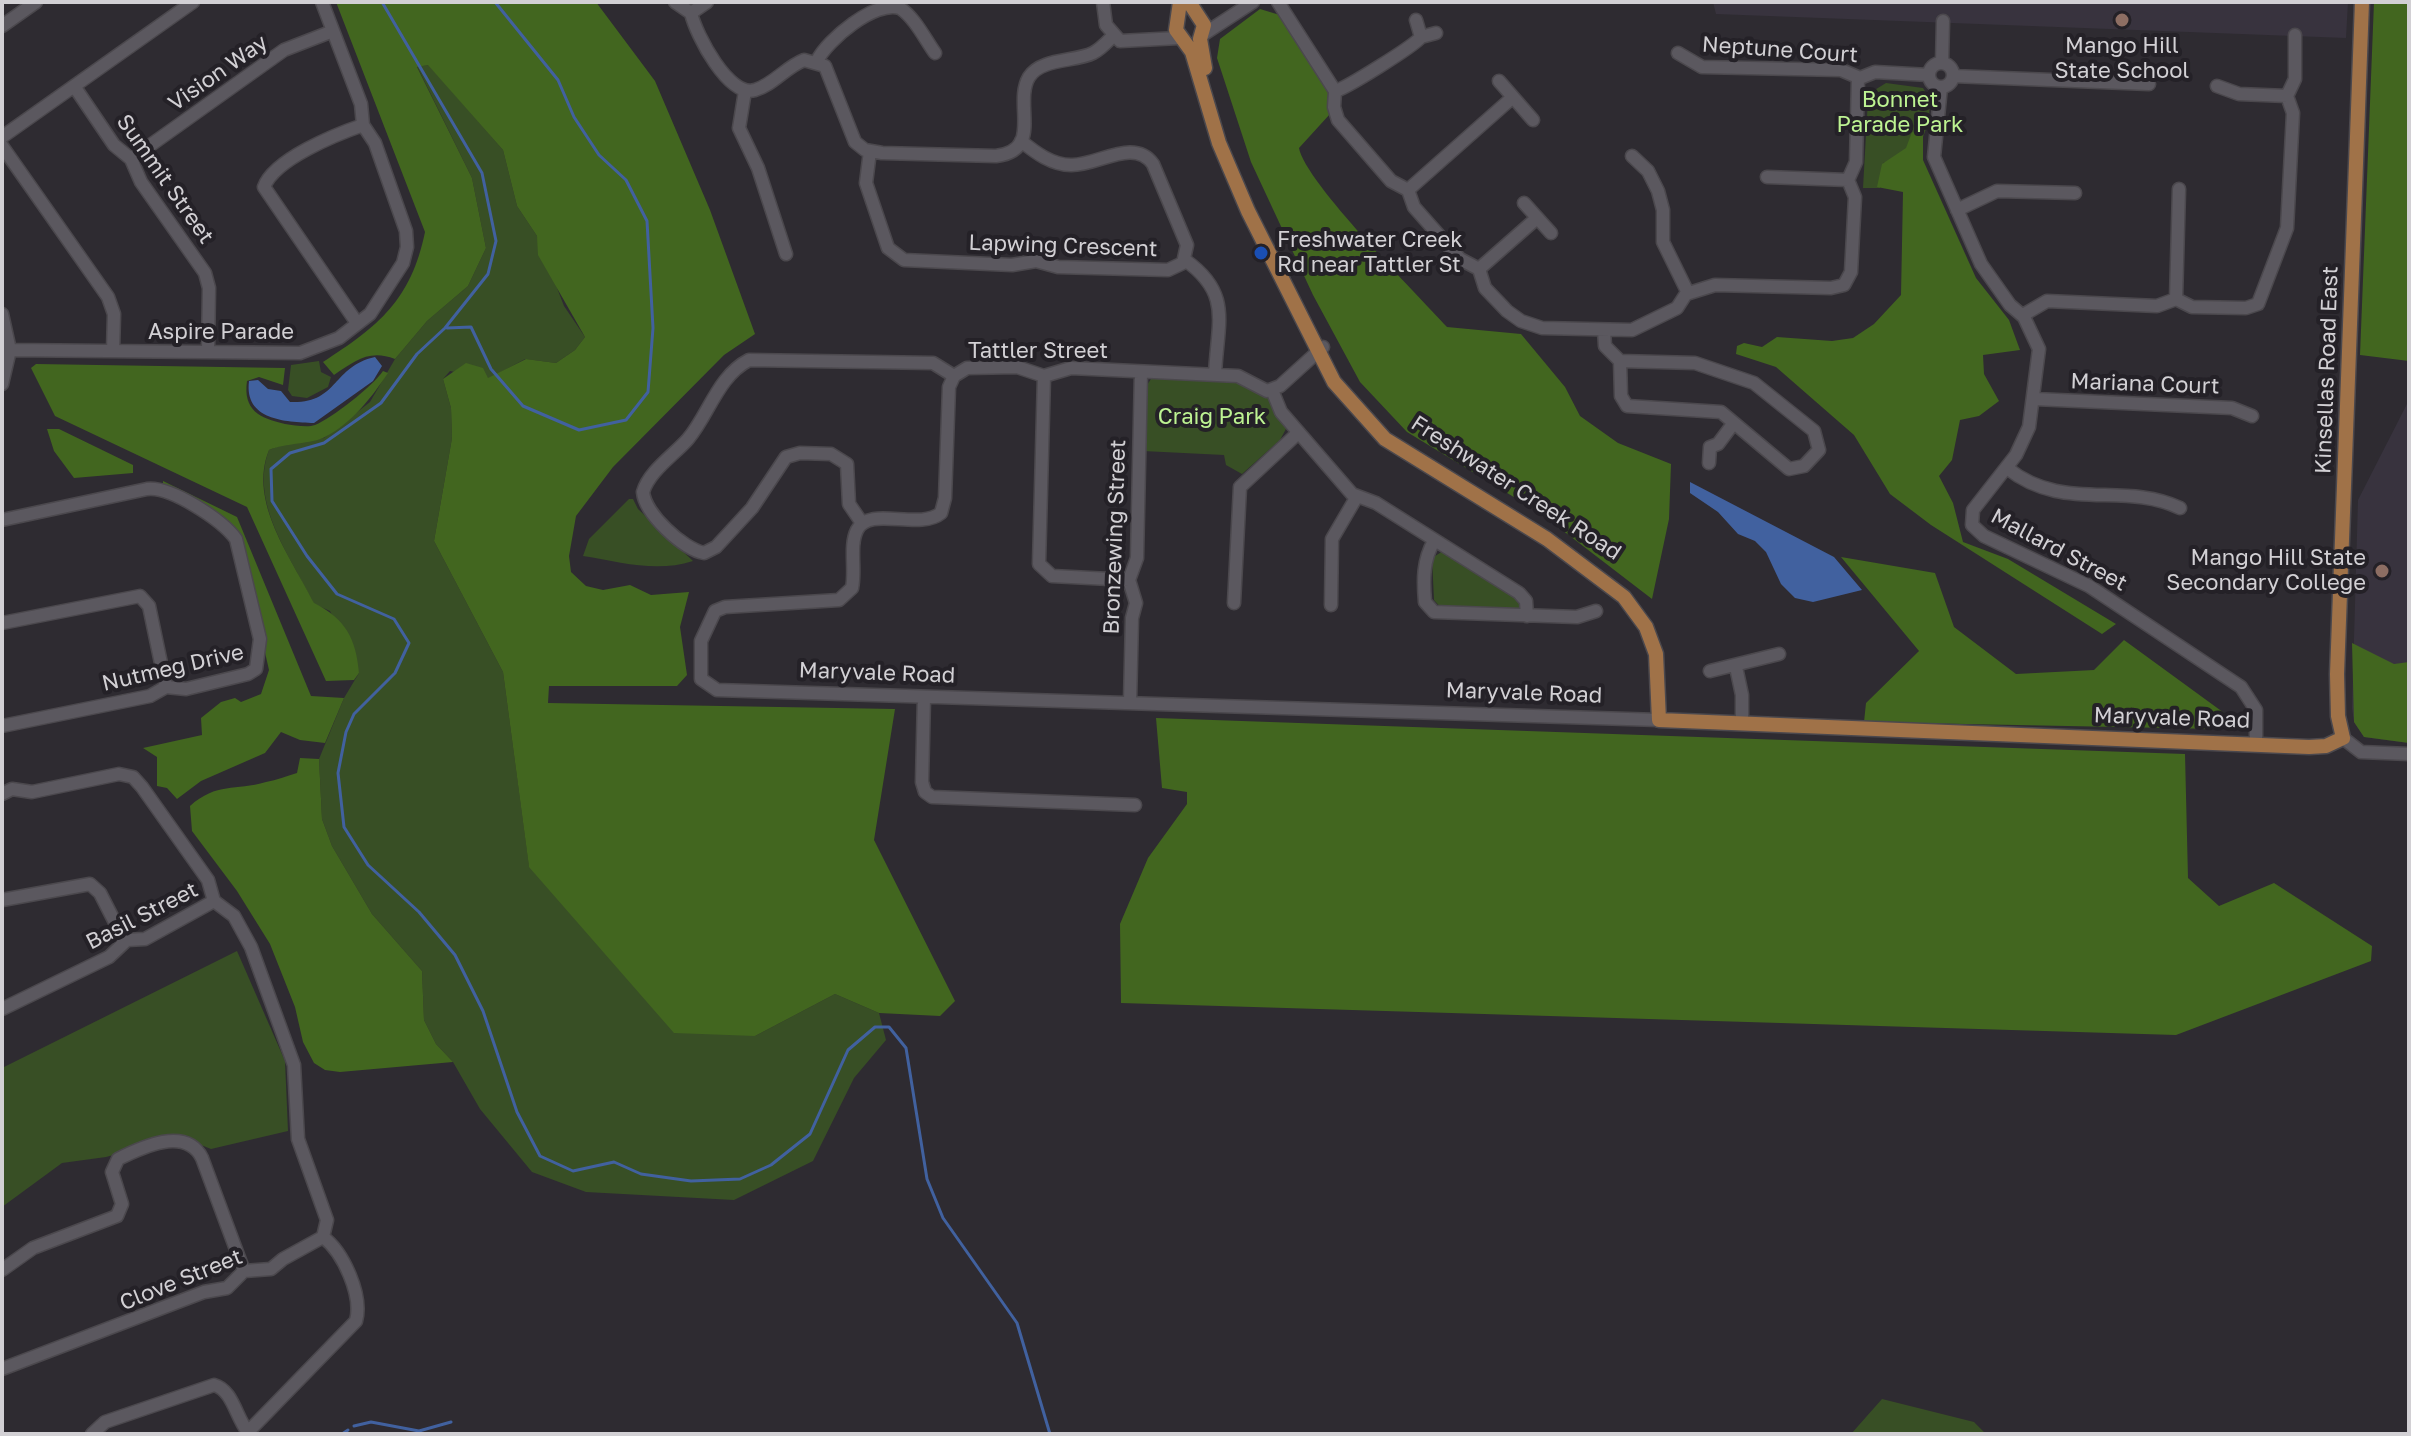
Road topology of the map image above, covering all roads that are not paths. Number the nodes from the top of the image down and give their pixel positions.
1 (36, 2) edge
2 (193, 2) edge
3 (322, 2) edge
4 (675, 2) edge
5 (707, 2) edge
6 (1103, 2) edge
7 (1180, 2) edge
8 (1253, 2) edge
9 (1278, 2) edge
10 (2362, 2) edge
11 (908, 6) edge
12 (691, 13) junction
13 (1188, 15) edge
14 (1225, 18) junction
15 (1416, 20) dead end
16 (1943, 21) dead end
17 (2, 26) edge
18 (333, 31) junction
19 (1436, 33) dead end
20 (2295, 35) dead end
21 (1113, 36) junction
22 (1421, 37) junction
23 (1153, 38) junction
24 (1192, 38) junction
25 (935, 53) dead end
26 (1678, 53) dead end
27 (817, 61) junction
28 (1942, 63) junction
29 (1929, 75) junction
30 (1953, 76) junction
31 (1858, 78) junction
32 (1499, 81) dead end
33 (2149, 84) dead end
34 (74, 86) junction
35 (2217, 86) dead end
36 (1941, 87) junction
37 (745, 91) junction
38 (1335, 91) junction
39 (2287, 96) junction
40 (1513, 97) junction
41 (1533, 120) dead end
42 (363, 125) junction
43 (2, 137) edge
44 (1021, 141) junction
45 (2, 146) edge
46 (870, 151) junction
47 (1632, 156) dead end
48 (131, 159) junction
49 (1767, 177) dead end
50 (1848, 180) junction
51 (2179, 189) dead end
52 (1408, 190) junction
53 (2075, 193) dead end
54 (1524, 203) dead end
55 (1957, 210) junction
56 (1537, 218) junction
57 (1551, 233) dead end
58 (786, 254) dead end
59 (1185, 260) junction
60 (1479, 269) junction
61 (1688, 293) junction
62 (2176, 299) junction
63 (2, 314) edge
64 (2023, 315) junction
65 (357, 323) junction
66 (1604, 330) junction
67 (10, 350) junction
68 (208, 350) junction
69 (1320, 350) junction
70 (113, 351) junction
71 (1620, 361) junction
72 (1141, 372) junction
73 (1215, 375) junction
74 (954, 376) junction
75 (1044, 376) junction
76 (2, 384) edge
77 (1272, 390) junction
78 (2035, 399) junction
79 (2252, 416) dead end
80 (1733, 424) junction
81 (1298, 433) junction
82 (1709, 463) dead end
83 (2007, 468) junction
84 (1356, 498) junction
85 (2180, 508) dead end
86 (2, 520) edge
87 (862, 523) junction
88 (1434, 541) junction
89 (1129, 580) junction
90 (1234, 603) dead end
91 (1331, 605) dead end
92 (1596, 611) dead end
93 (1527, 616) junction
94 (2, 623) edge
95 (1779, 654) dead end
96 (1736, 667) junction
97 (1710, 671) dead end
98 (166, 687) junction
99 (924, 697) junction
100 (1130, 702) junction
101 (1663, 720) junction
102 (1742, 724) junction
103 (2, 726) edge
104 (2343, 738) junction
105 (2256, 743) junction
106 (2409, 754) edge
107 (2, 794) edge
108 (1135, 805) dead end
109 (2, 900) edge
110 (214, 901) junction
111 (125, 942) junction
112 (2, 1009) edge
113 (323, 1237) junction
114 (2, 1270) edge
115 (244, 1271) junction
116 (2, 1369) edge
117 (247, 1433) edge
118 (92, 1434) edge

1 - 17 street
2 - 34 street
3 - 18 street, Aspire Parade
4 - 12 street
5 - 12 street
6 - 21 street
7 - 13 main road
8 - 14 street
9 - 38 street
10 - 104 main road, Kinsellas Road East
11 - 25 street
11 - 27 street
12 - 37 street
13 - 14 street
13 - 23 street
13 - 24 main road
13 - 24 main road
14 - 24 street
15 - 22 street
16 - 28 street
18 - 42 street, Aspire Parade
18 - 48 street, Vision Way
19 - 22 street
20 - 39 street
21 - 23 street
21 - 44 street
22 - 38 street
23 - 24 street
24 - 69 main road, Freshwater Creek Road
26 - 31 street, Neptune Court
27 - 37 street
27 - 46 street
28 - 29 street
28 - 30 street
29 - 31 street, Neptune Court
29 - 36 street
30 - 33 street
30 - 36 street
31 - 50 street
32 - 40 street
34 - 43 street
34 - 48 street, Summit Street
35 - 39 street
36 - 55 street, Mallard Street
37 - 58 street
38 - 52 street
39 - 62 street
40 - 41 street
40 - 52 street
42 - 65 street, Aspire Parade
42 - 65 street
44 - 46 street
44 - 59 street, Lapwing Crescent
45 - 70 street
46 - 59 street, Lapwing Crescent
47 - 61 street
48 - 68 street, Summit Street
49 - 50 street
50 - 61 street
51 - 62 street
52 - 60 street
53 - 55 street
54 - 56 street
55 - 64 street, Mallard Street
56 - 57 street
56 - 60 street
59 - 73 street
60 - 66 street
61 - 66 street
62 - 64 street
63 - 67 street
64 - 78 street, Mallard Street
65 - 68 street, Aspire Parade
66 - 71 street
67 - 70 street, Aspire Parade
67 - 76 street
68 - 70 street, Aspire Parade
69 - 77 street
69 - 101 main road, Freshwater Creek Road
71 - 80 street
71 - 80 street
72 - 73 street, Tattler Street
72 - 75 street, Tattler Street
72 - 89 street, Bronzewing Street
73 - 77 street, Tattler Street
74 - 75 street, Tattler Street
74 - 87 street, Tattler Street
74 - 87 street
75 - 89 street
77 - 81 street
78 - 79 street, Mariana Court
78 - 83 street, Mallard Street
80 - 82 street
81 - 84 street
81 - 90 street
83 - 85 street
83 - 105 street, Mallard Street
84 - 88 street
84 - 91 street
86 - 98 street, Nutmeg Drive
87 - 99 street, Maryvale Road
88 - 93 street
88 - 93 street
89 - 100 street, Bronzewing Street
92 - 93 street
94 - 98 street
95 - 96 street
96 - 97 street
96 - 102 street
98 - 103 street, Nutmeg Drive
99 - 100 street, Maryvale Road
99 - 108 street
100 - 101 street, Maryvale Road
101 - 102 main road, Maryvale Road
102 - 105 main road, Maryvale Road
104 - 105 main road, Maryvale Road
104 - 106 street
107 - 110 street
109 - 111 street
110 - 111 street, Basil Street
110 - 113 street
111 - 112 street, Basil Street
113 - 115 street, Clove Street
113 - 117 street
114 - 115 street
115 - 116 street, Clove Street
117 - 118 street

